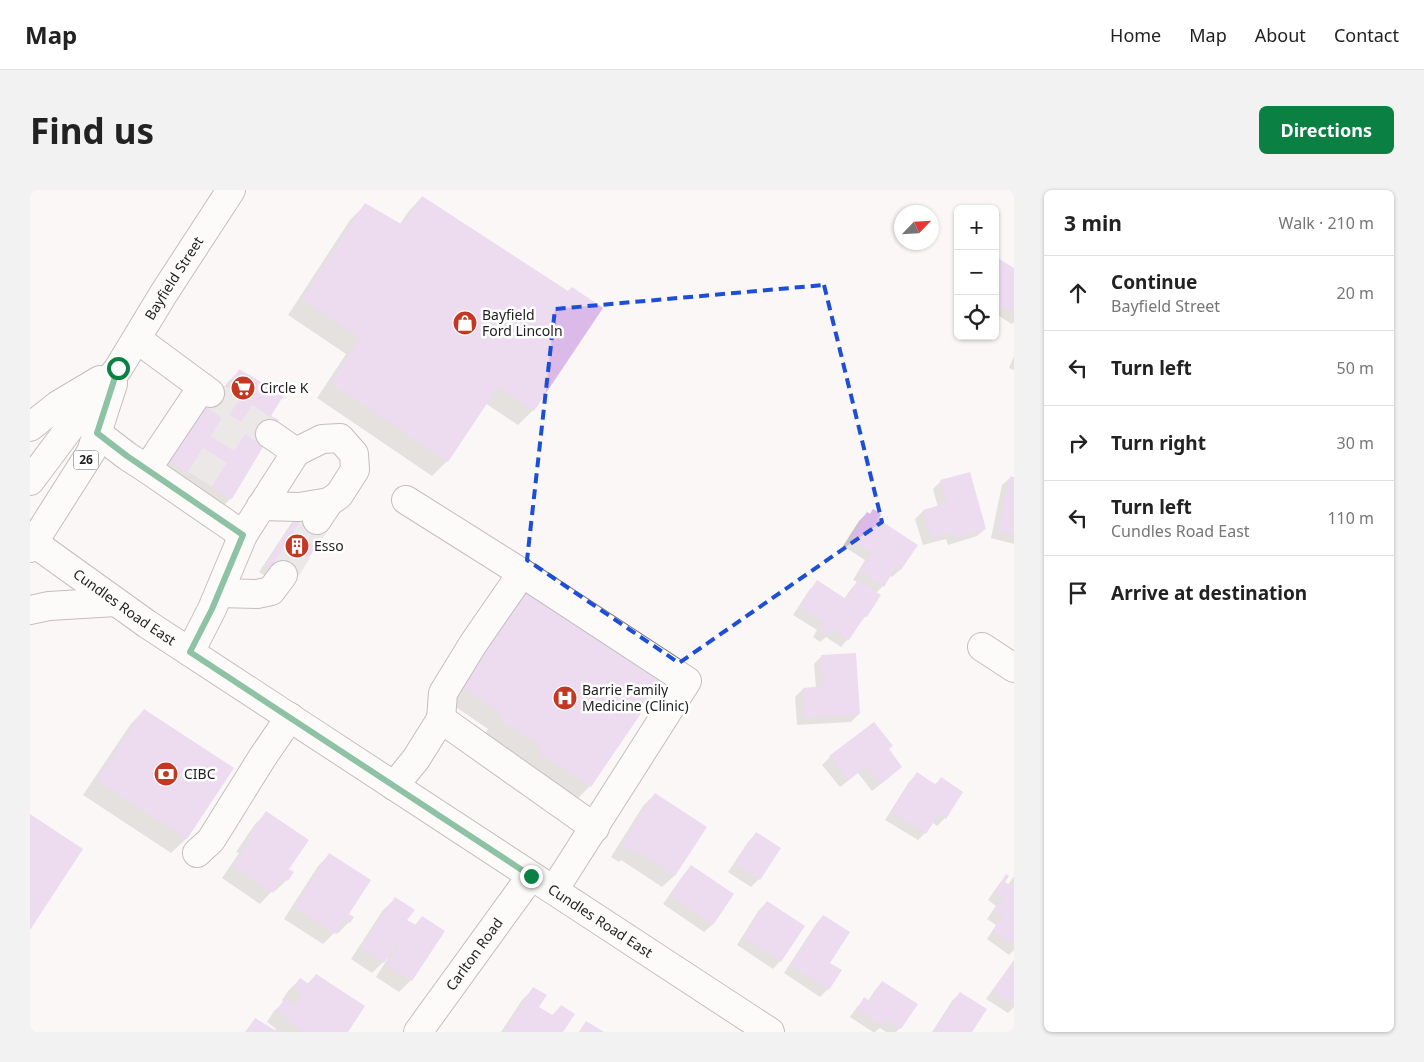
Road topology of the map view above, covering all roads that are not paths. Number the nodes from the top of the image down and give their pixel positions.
1 (231, 190) edge
2 (137, 339) junction
3 (118, 368) junction
4 (30, 428) edge
5 (97, 433) junction
6 (270, 434) tunnel mouth
7 (296, 452) junction
8 (147, 469) junction
9 (30, 481) edge
10 (406, 500) dead end
11 (262, 506) junction
12 (243, 535) junction
13 (32, 543) edge
14 (522, 573) junction
15 (284, 575) tunnel mouth
16 (219, 593) junction
17 (116, 602) junction
18 (30, 610) edge
19 (982, 647) dead end
20 (190, 652) junction
21 (1014, 668) edge
22 (290, 717) junction
23 (441, 719) junction
24 (394, 786) junction
25 (595, 828) junction
26 (197, 853) dead end
27 (531, 876) junction
28 (554, 890) junction
29 (418, 1032) edge
30 (770, 1032) edge

1 - 2 main road, Bayfield Street / 26
2 - 3 main road, Bayfield Street / 26
2 - 8 main road
3 - 4 main road
3 - 5 main road, Bayfield Street / 26
3 - 9 main road, Bayfield Street / 26
5 - 8 main road
5 - 13 main road, Bayfield Street / 26
6 - 7 main road
7 - 11 main road
7 - 11 main road
8 - 12 main road
10 - 14 main road
11 - 12 main road
12 - 16 main road
13 - 17 main road, Cundles Road East
14 - 23 main road
14 - 25 main road
15 - 16 main road
16 - 20 main road
17 - 18 main road
17 - 20 main road, Cundles Road East
19 - 21 main road
20 - 22 main road, Cundles Road East
22 - 24 main road, Cundles Road East
22 - 26 main road
23 - 24 main road
23 - 25 main road
24 - 27 main road, Cundles Road East
25 - 28 main road
27 - 28 main road, Cundles Road East
27 - 29 main road, Carlton Road
28 - 30 main road, Cundles Road East

